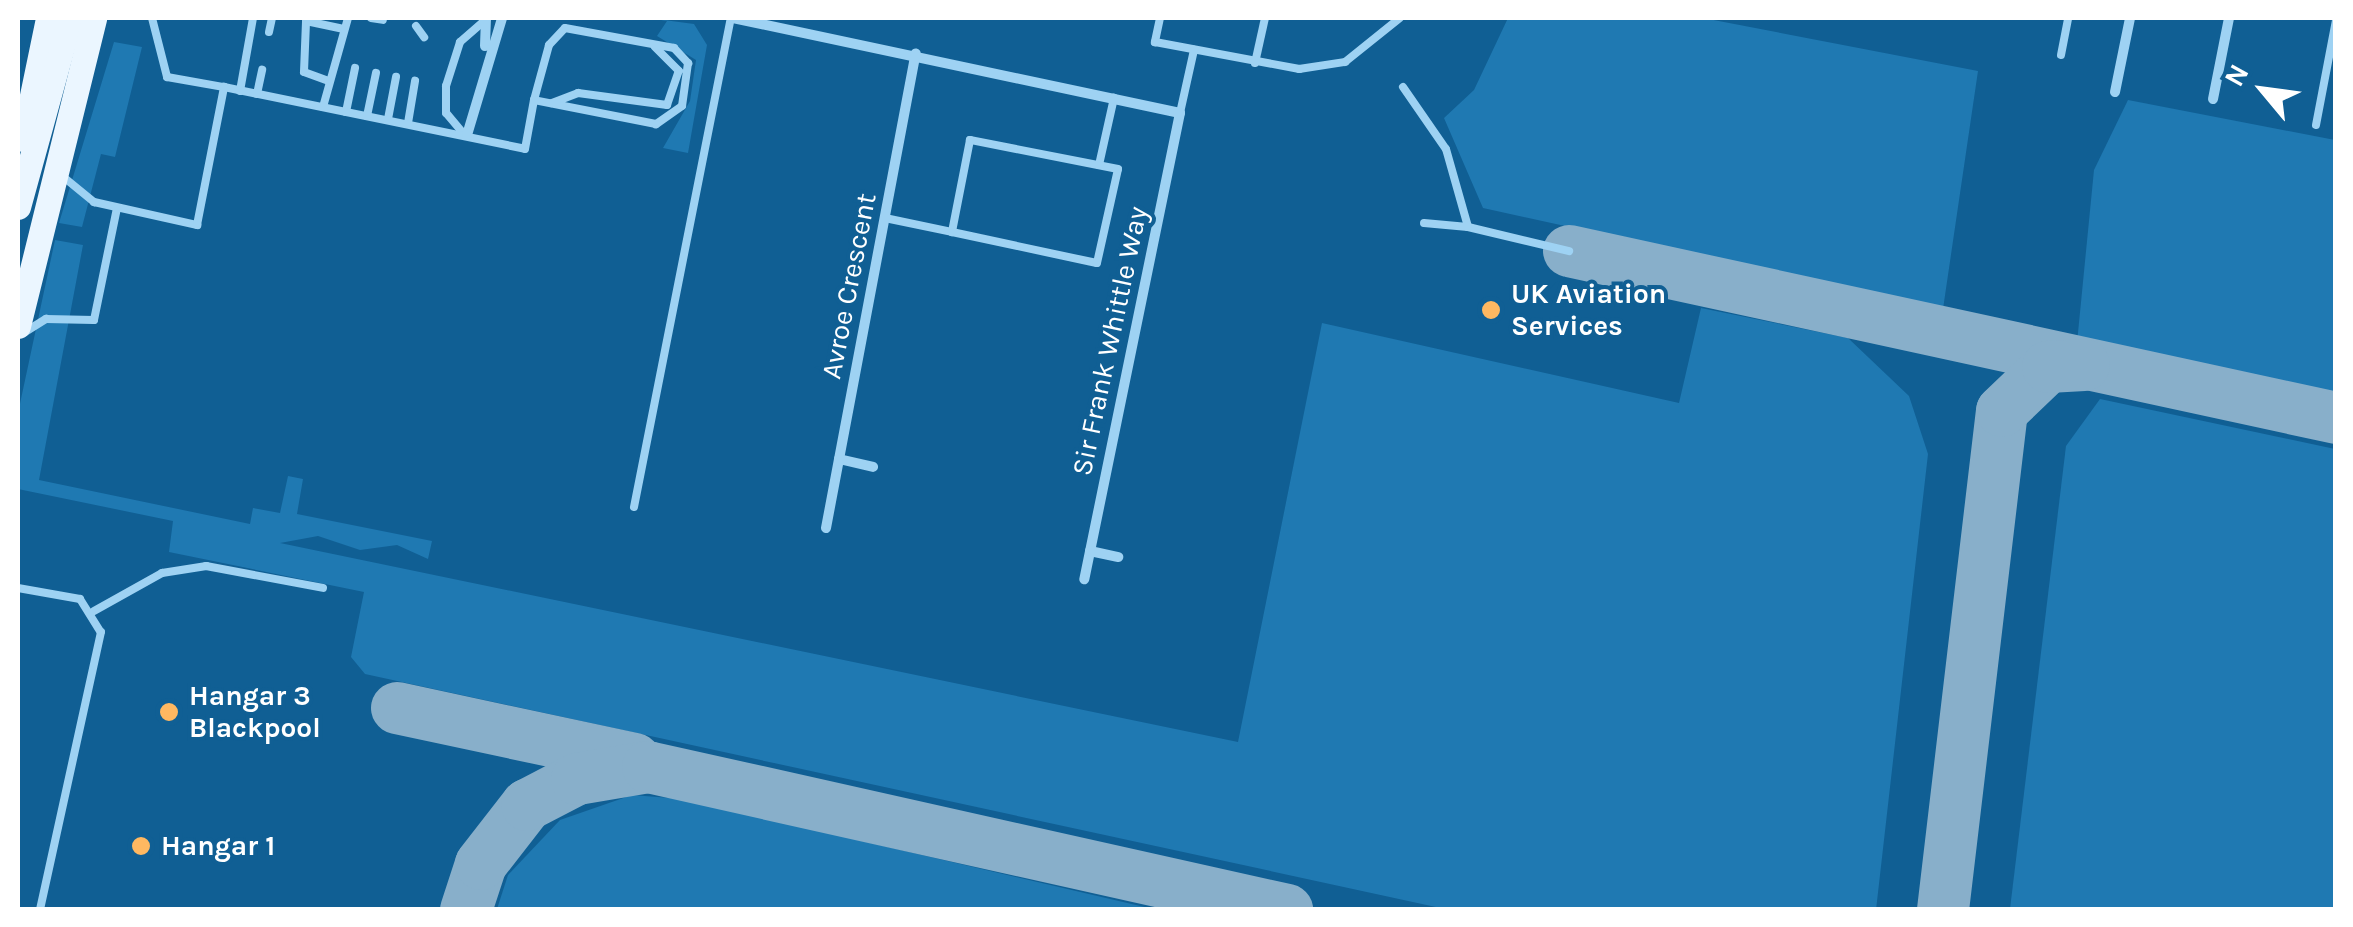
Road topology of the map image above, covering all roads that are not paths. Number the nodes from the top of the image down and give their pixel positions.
1 (48, 18) edge
2 (70, 18) edge
3 (94, 18) edge
4 (152, 18) edge
5 (253, 18) edge
6 (272, 18) edge
7 (348, 18) edge
8 (486, 18) edge
9 (502, 18) edge
10 (732, 18) edge
11 (1160, 18) edge
12 (1265, 18) edge
13 (1400, 18) edge
14 (2068, 18) edge
15 (2130, 18) edge
16 (2230, 18) edge
17 (306, 20) edge
18 (383, 20) edge
19 (2336, 20) edge
20 (367, 21) edge
21 (416, 26) dead end
22 (340, 28) junction
23 (269, 32) dead end
24 (424, 37) dead end
25 (642, 41) junction
26 (1194, 50) junction
27 (916, 54) junction
28 (2061, 55) dead end
29 (484, 62) junction
30 (1254, 63) junction
31 (355, 68) dead end
32 (262, 70) dead end
33 (376, 73) dead end
34 (396, 77) dead end
35 (329, 81) junction
36 (415, 81) dead end
37 (1404, 87) dead end
38 (224, 88) junction
39 (240, 91) junction
40 (2115, 92) dead end
41 (257, 94) junction
42 (1114, 98) junction
43 (2214, 99) dead end
44 (534, 100) junction
45 (551, 104) junction
46 (324, 107) junction
47 (346, 112) junction
48 (1180, 113) junction
49 (367, 116) junction
50 (388, 119) junction
51 (408, 123) junction
52 (2316, 125) dead end
53 (467, 135) junction
54 (56, 160) junction
55 (18, 163) edge
56 (1099, 165) junction
57 (18, 206) edge
58 (118, 208) junction
59 (885, 218) junction
60 (1424, 222) dead end
61 (1468, 227) junction
62 (952, 232) junction
63 (1569, 251) dead end
64 (18, 326) edge
65 (18, 337) edge
66 (839, 459) junction
67 (873, 466) dead end
68 (634, 508) dead end
69 (826, 528) dead end
70 (1090, 551) junction
71 (1118, 557) dead end
72 (1084, 579) dead end
73 (18, 588) edge
74 (323, 588) dead end
75 (94, 611) junction
76 (40, 910) edge

1 - 55 main road
2 - 57 main road
3 - 54 main road
4 - 38 lane
5 - 39 lane
6 - 23 lane
7 - 22 lane
8 - 29 street
8 - 53 lane
9 - 29 street
10 - 27 street
10 - 68 lane
11 - 26 lane
12 - 30 lane
13 - 30 lane
14 - 28 lane
15 - 40 street
16 - 43 street
17 - 22 lane
17 - 35 lane
18 - 20 lane
19 - 52 lane
21 - 24 lane
22 - 35 lane
25 - 44 lane
25 - 45 lane
25 - 45 lane
26 - 30 lane
26 - 48 lane
27 - 42 street
27 - 59 street, Avroe Crescent
29 - 53 street
31 - 47 lane
32 - 41 lane
33 - 49 lane
34 - 50 lane
35 - 46 lane
36 - 51 lane
37 - 61 lane
38 - 39 lane
38 - 58 lane
39 - 41 lane
41 - 46 lane
42 - 48 street
42 - 56 lane
44 - 45 lane
44 - 53 lane
46 - 47 lane
47 - 49 lane
48 - 70 street, Sir Frank Whittle Way
49 - 50 lane
50 - 51 lane
51 - 53 lane
54 - 58 lane
54 - 64 main road
56 - 62 lane
56 - 62 lane
58 - 65 lane
59 - 62 lane
59 - 66 street, Avroe Crescent
60 - 61 lane
61 - 63 lane
66 - 67 street
66 - 69 street, Avroe Crescent
70 - 71 street
70 - 72 street, Sir Frank Whittle Way
73 - 75 lane
74 - 75 lane
75 - 76 lane

